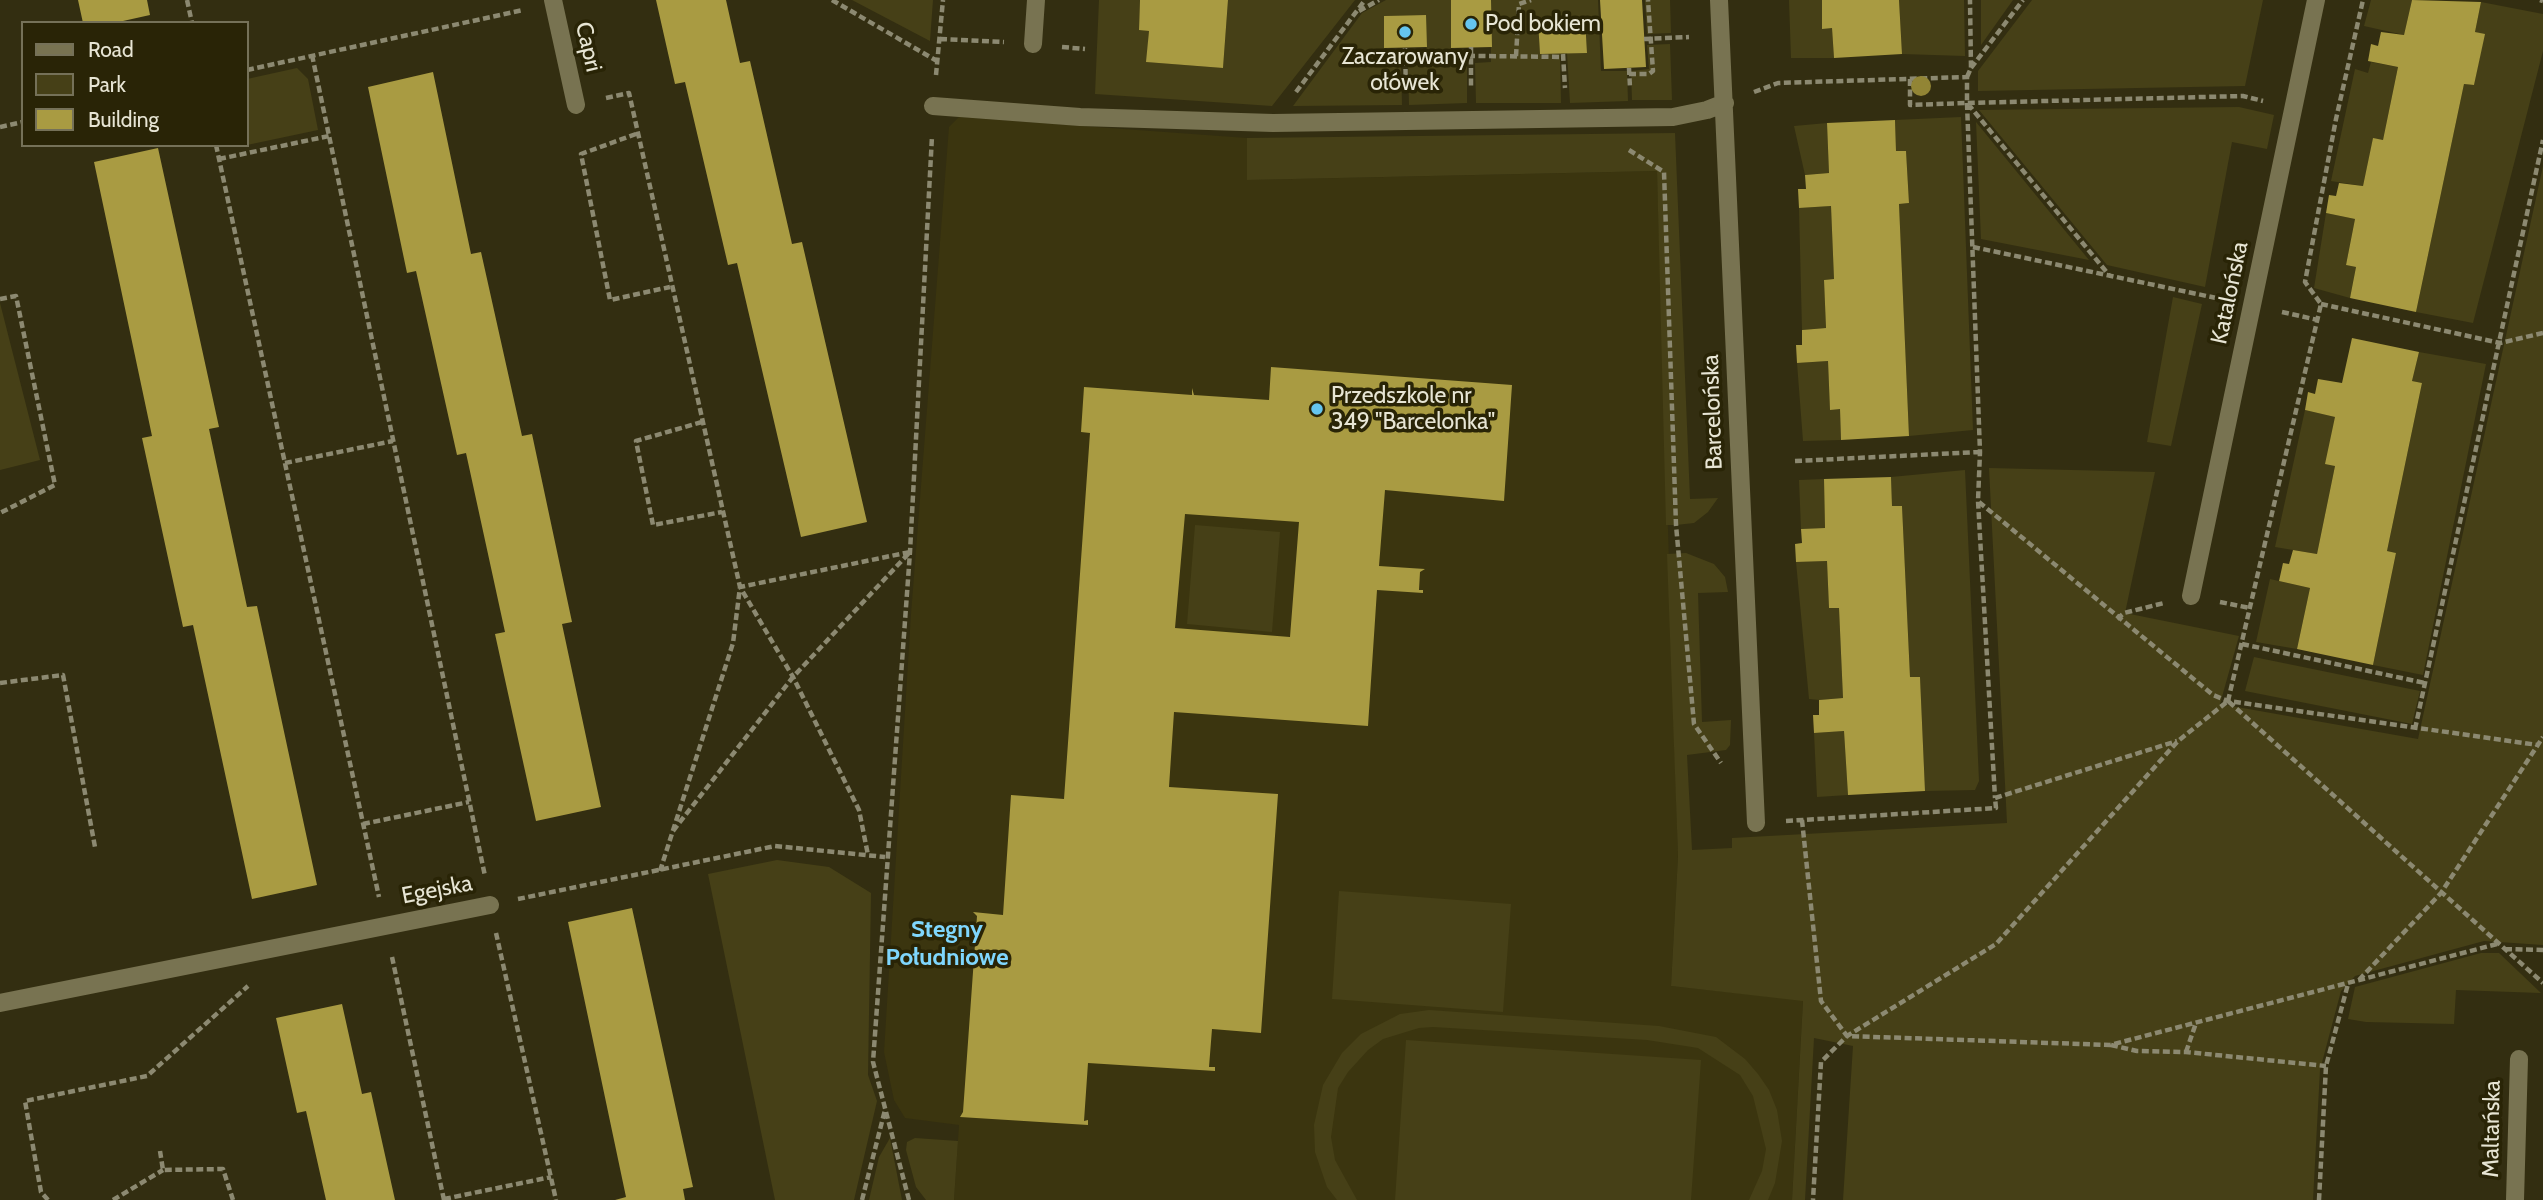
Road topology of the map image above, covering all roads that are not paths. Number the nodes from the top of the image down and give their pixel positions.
1 (553, 0) edge
2 (1035, 0) edge
3 (1720, 0) edge
4 (2316, 0) edge
5 (1033, 44) dead end
6 (1724, 103) junction
7 (576, 105) dead end
8 (933, 106) road end
9 (2191, 596) road end
10 (1756, 823) dead end
11 (490, 905) road end
12 (0, 1003) edge
13 (2519, 1059) dead end
14 (2515, 1200) edge

1 - 7 street, Capri
2 - 5 street
3 - 6 street, Barcelońska
4 - 9 street, Katalońska
6 - 8 street
6 - 10 street, Barcelońska
11 - 12 street, Egejska
13 - 14 street, Maltańska

